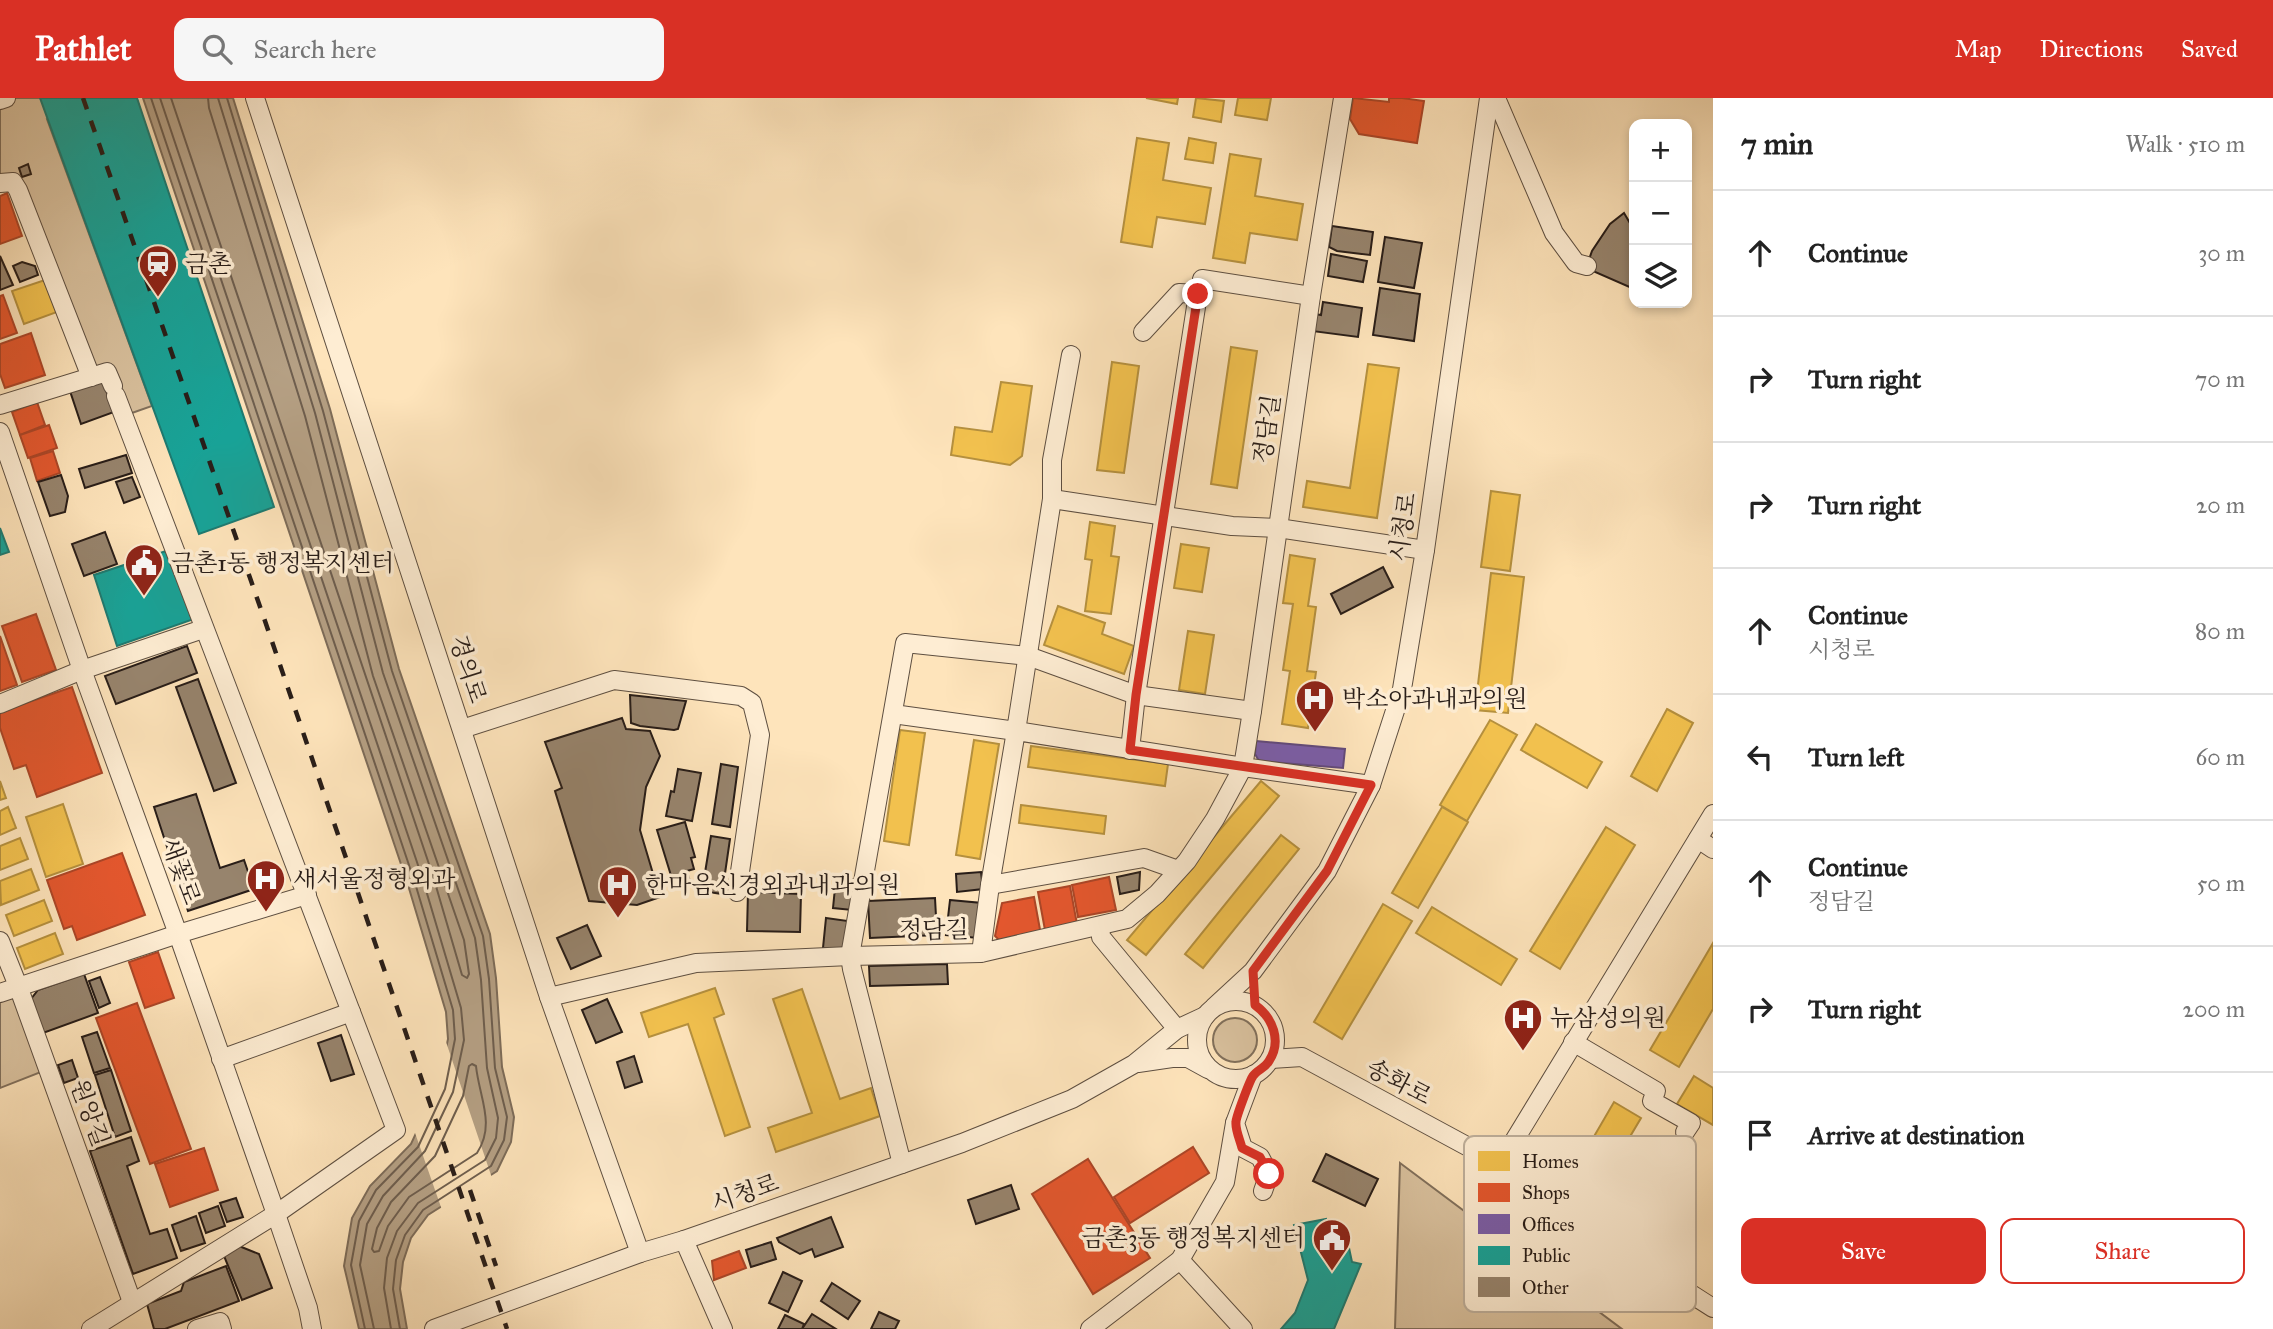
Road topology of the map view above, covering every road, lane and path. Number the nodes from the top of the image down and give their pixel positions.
1 (6, 98) edge
2 (255, 98) edge
3 (1343, 98) edge
4 (1489, 98) edge
5 (1496, 98) edge
6 (0, 100) edge
7 (0, 183) edge
8 (1587, 266) dead end
9 (1202, 279) dead end
10 (1311, 296) junction
11 (1143, 332) dead end
12 (1072, 355) dead end
13 (91, 377) junction
14 (0, 405) edge
15 (0, 432) edge
16 (1052, 499) junction
17 (1164, 516) junction
18 (1278, 528) junction
19 (1425, 550) junction
20 (203, 629) junction
21 (1028, 656) junction
22 (82, 670) junction
23 (1136, 695) junction
24 (0, 704) edge
25 (1252, 711) junction
26 (893, 714) junction
27 (462, 729) junction
28 (1016, 731) junction
29 (1130, 750) junction
30 (1242, 767) junction
31 (1371, 785) junction
32 (1713, 814) edge
33 (1706, 844) edge
34 (1178, 870) junction
35 (990, 884) junction
36 (737, 892) dead end
37 (307, 895) junction
38 (1100, 927) junction
39 (178, 934) junction
40 (0, 941) edge
41 (981, 954) junction
42 (850, 956) junction
43 (1253, 971) junction
44 (19, 986) junction
45 (0, 993) edge
46 (549, 997) junction
47 (1255, 1005) junction
48 (351, 1012) junction
49 (1209, 1012) junction
50 (1177, 1029) junction
51 (1276, 1039) junction
52 (1573, 1042) junction
53 (1302, 1057) junction
54 (221, 1059) junction
55 (1271, 1059) junction
56 (1134, 1064) junction
57 (1214, 1072) junction
58 (1253, 1075) junction
59 (1235, 1123) junction
60 (1685, 1132) dead end
61 (1517, 1136) edge
62 (1464, 1145) edge
63 (902, 1164) junction
64 (1263, 1191) dead end
65 (276, 1214) junction
66 (684, 1240) junction
67 (640, 1253) junction
68 (1180, 1260) junction
69 (1696, 1297) edge
70 (132, 1302) junction
71 (308, 1308) junction
72 (1713, 1308) edge
73 (91, 1329) edge
74 (197, 1329) edge
75 (222, 1329) edge
76 (302, 1329) edge
77 (312, 1329) edge
78 (326, 1329) edge
79 (434, 1329) edge
80 (723, 1329) edge
81 (1090, 1329) edge
82 (1243, 1329) edge

1 - 6 street
2 - 27 street, 경의로
3 - 10 street, 정담길
4 - 19 street, 시청로
5 - 8 street
7 - 13 street
9 - 10 street
10 - 18 street, 정담길
11 - 17 street
12 - 16 street
13 - 14 street
13 - 20 street
15 - 22 street, 새꽃로
16 - 17 street
16 - 21 street
17 - 18 street
17 - 23 street
18 - 19 street
18 - 25 street, 정담길
19 - 31 street, 시청로
20 - 22 street
20 - 37 street
21 - 23 street
21 - 26 street
21 - 28 street
22 - 24 street
22 - 39 street, 새꽃로
23 - 25 street
23 - 29 street
25 - 30 street, 정담길
26 - 28 street
26 - 42 street
27 - 36 street
27 - 46 street, 경의로
28 - 29 street
28 - 35 street
29 - 30 street
30 - 31 street
30 - 34 street, 정담길
31 - 43 street, 시청로
32 - 33 street
33 - 52 street
34 - 35 street
34 - 38 street, 정담길
35 - 41 street
37 - 39 street
37 - 48 street
38 - 41 street, 정담길
38 - 50 street
39 - 44 street
39 - 54 street, 새꽃로
40 - 44 street, 원앙길
41 - 42 street, 정담길
42 - 46 street, 정담길
42 - 63 street
43 - 47 street
43 - 49 street, 시청로
44 - 45 street
44 - 70 street, 원앙길
46 - 67 street, 경의로
47 - 49 street
47 - 51 street
48 - 54 street
48 - 65 street
49 - 50 street
49 - 57 street
50 - 56 street
51 - 53 street, 송화로
51 - 55 street
52 - 60 street
52 - 61 street
53 - 55 street
53 - 62 street, 송화로
54 - 65 street, 새꽃로
55 - 58 street
56 - 57 street
56 - 63 street, 시청로
57 - 58 street
58 - 59 street
59 - 64 street
59 - 68 street
63 - 66 street, 시청로
65 - 70 street
65 - 71 street, 새꽃로
66 - 67 street, 시청로
66 - 80 street
67 - 79 street, 시청로
68 - 81 street
68 - 82 street
69 - 72 street, 송화로
70 - 73 street
71 - 76 street
71 - 77 street, 새꽃로
71 - 78 street
74 - 75 street

